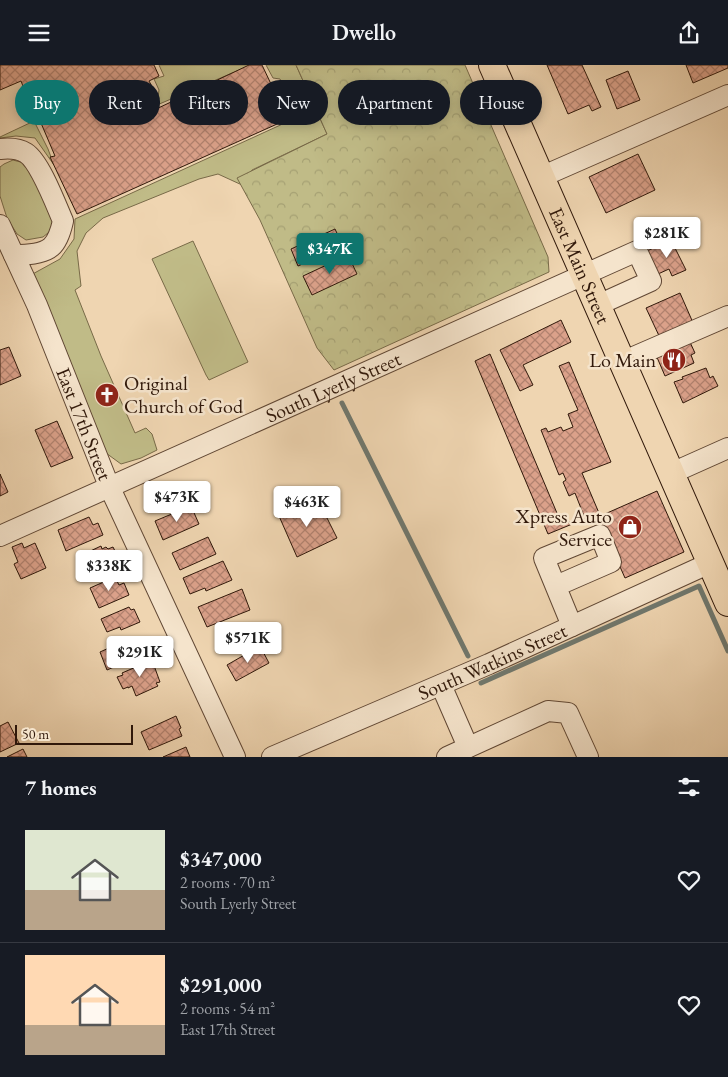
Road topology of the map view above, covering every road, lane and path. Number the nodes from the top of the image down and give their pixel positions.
1 (492, 65) edge
2 (728, 95) edge
3 (0, 149) edge
4 (542, 177) junction
5 (0, 225) edge
6 (14, 255) junction
7 (585, 275) junction
8 (598, 305) junction
9 (728, 317) edge
10 (622, 362) junction
11 (728, 448) edge
12 (672, 473) junction
13 (109, 486) junction
14 (0, 536) edge
15 (710, 563) junction
16 (556, 586) dead end
17 (728, 603) edge
18 (572, 626) junction
19 (441, 685) junction
20 (468, 747) junction
21 (235, 757) edge
22 (272, 757) edge
23 (447, 757) edge
24 (588, 757) edge

1 - 4 main road, East Main Street
2 - 4 street
3 - 6 street
4 - 7 main road, East Main Street
5 - 6 street, East 17th Street
6 - 13 street, East 17th Street
7 - 8 main road, East Main Street
7 - 8 street, South Lyerly Street
7 - 13 street, South Lyerly Street
8 - 10 main road, East Main Street
9 - 10 street
10 - 12 main road, East Main Street
11 - 12 street
12 - 15 main road, East Main Street
13 - 14 street, South Lyerly Street
13 - 21 street, East 17th Street
15 - 17 main road, East Main Street
15 - 18 street, South Watkins Street
16 - 18 street
18 - 19 street, South Watkins Street
19 - 20 street
19 - 22 street, South Watkins Street
20 - 23 street
20 - 24 street

